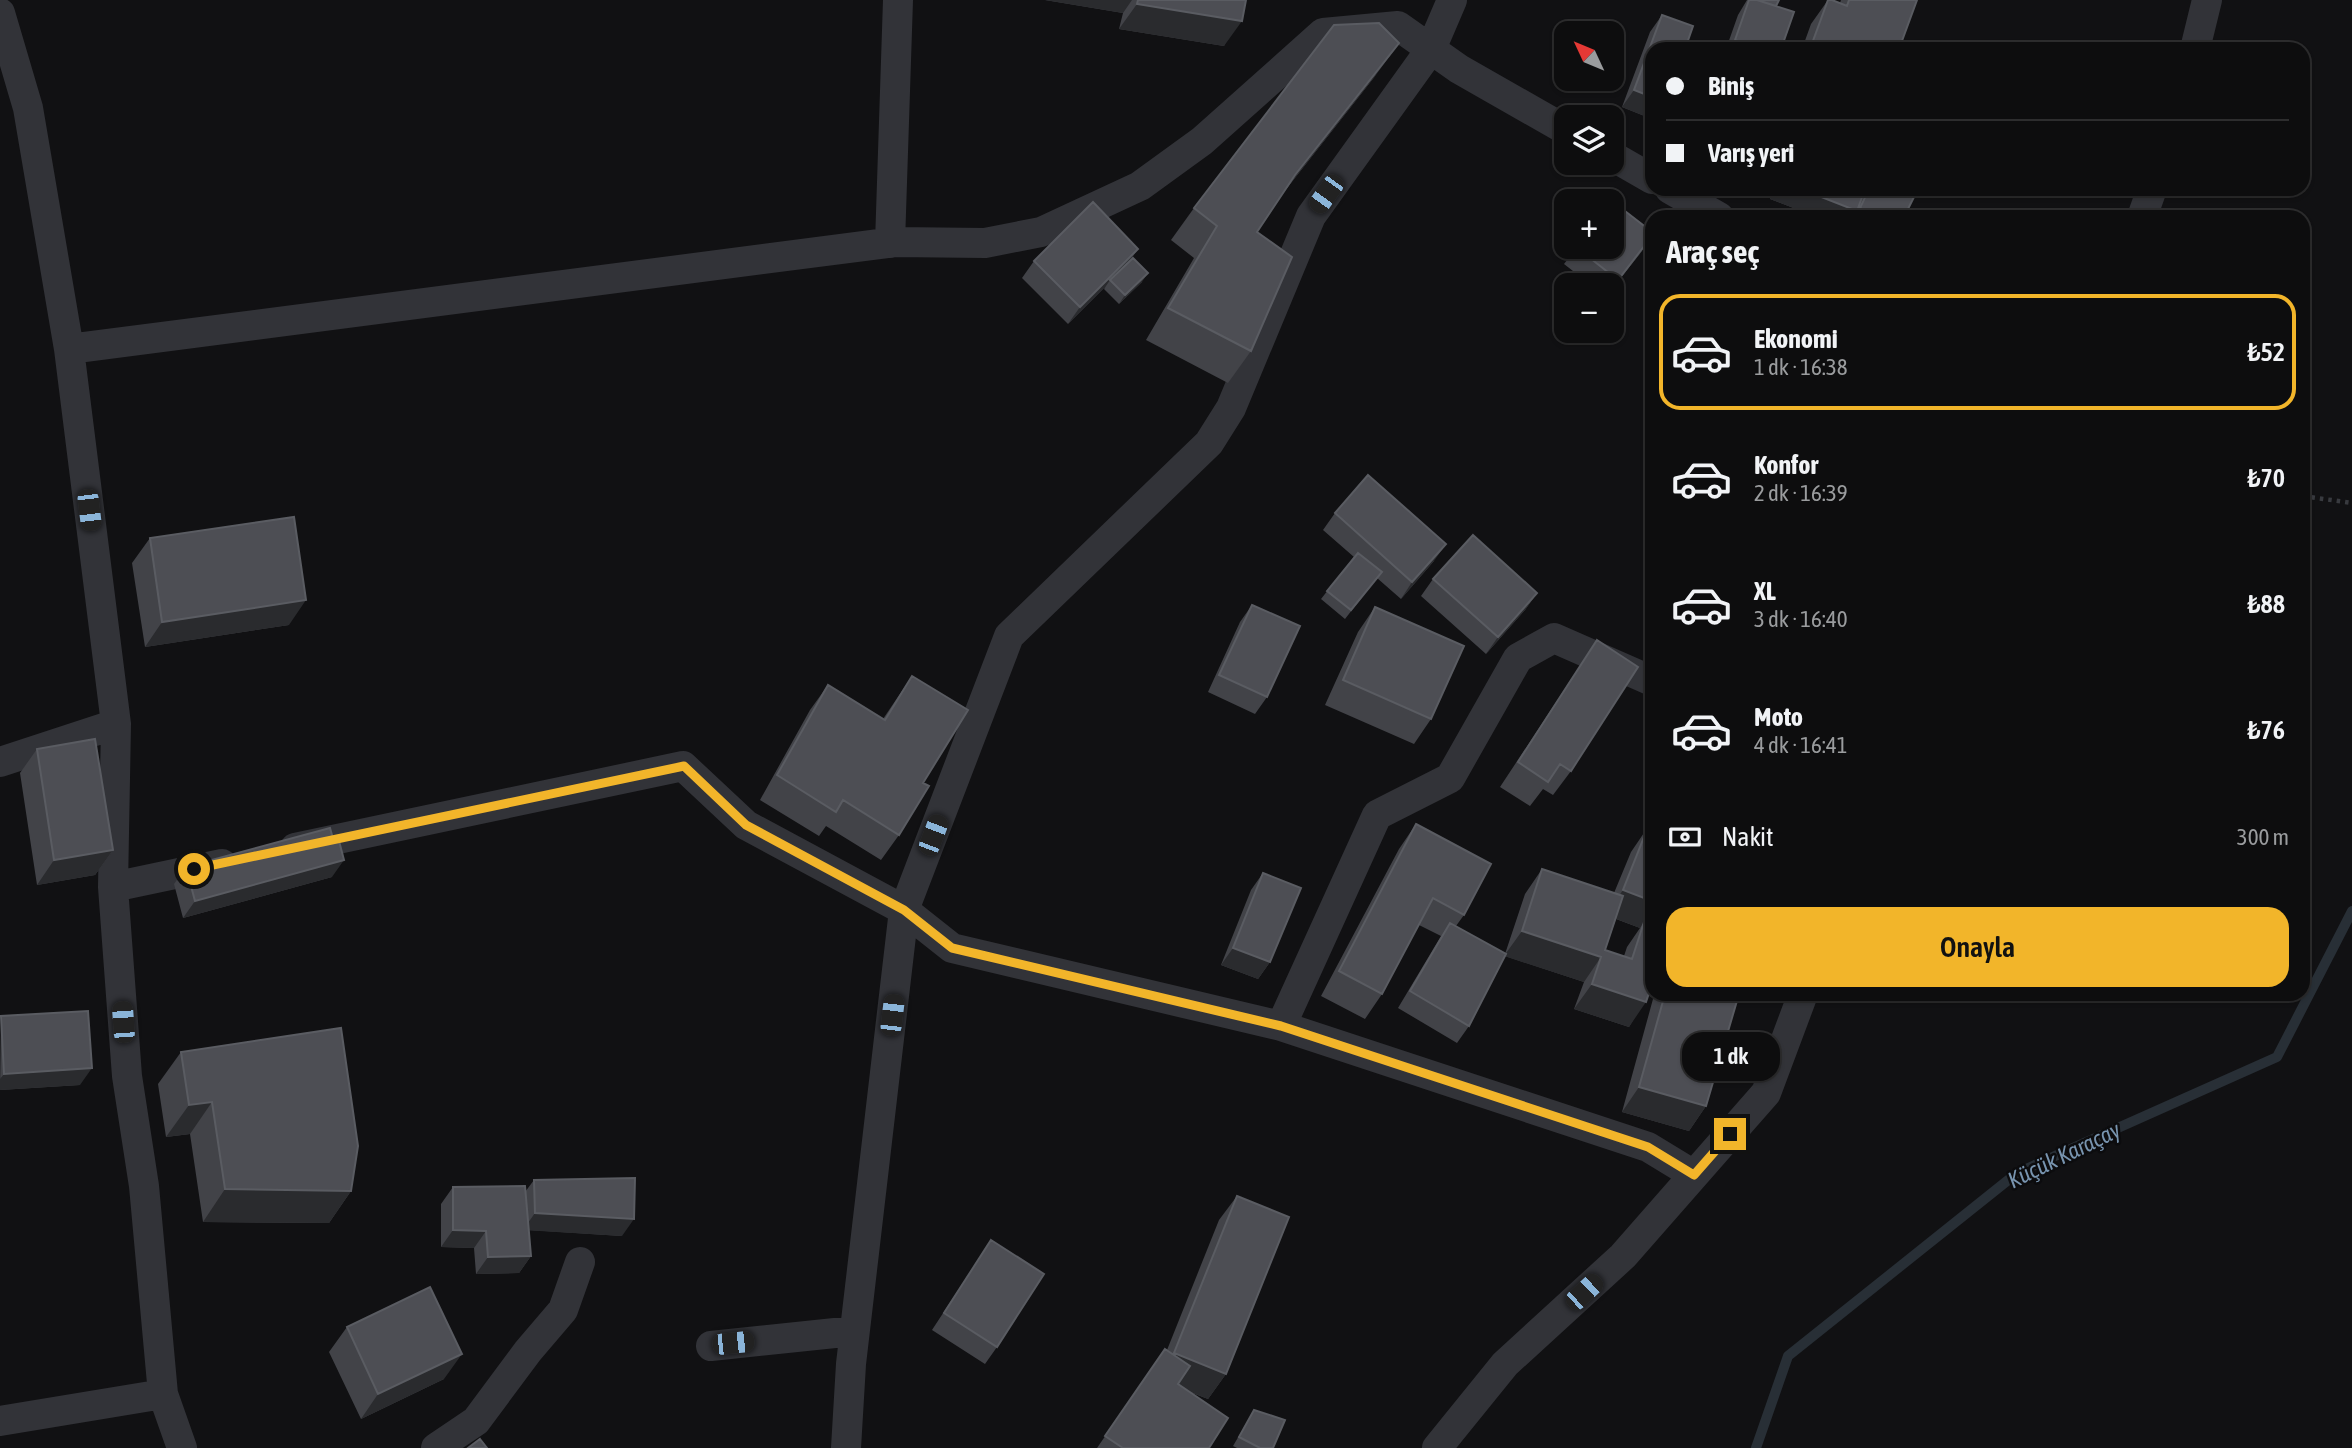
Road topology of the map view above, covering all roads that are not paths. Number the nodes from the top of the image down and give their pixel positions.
1 (898, 0) edge
2 (1452, 0) edge
3 (2207, 0) edge
4 (0, 13) edge
5 (2197, 42) edge
6 (1431, 49) junction
7 (1554, 123) edge
8 (1624, 163) edge
9 (1645, 175) edge
10 (1682, 196) edge
11 (1707, 210) edge
12 (890, 243) junction
13 (69, 349) junction
14 (1645, 678) edge
15 (116, 724) junction
16 (0, 762) edge
17 (113, 887) junction
18 (904, 910) junction
19 (1800, 1001) edge
20 (1281, 1026) junction
21 (1694, 1175) junction
22 (580, 1262) dead end
23 (854, 1331) junction
24 (711, 1346) dead end
25 (163, 1394) junction
26 (0, 1421) edge
27 (183, 1448) edge
28 (436, 1448) edge
29 (846, 1448) edge
30 (1437, 1448) edge

1 - 12 street
2 - 6 street
3 - 5 street
4 - 13 street
6 - 7 street
6 - 12 street
6 - 18 street
8 - 9 street
10 - 11 street
12 - 13 street
13 - 15 street
14 - 20 street
15 - 16 street
15 - 17 street
17 - 18 street
17 - 25 street
18 - 20 street
18 - 23 street
19 - 21 street
20 - 21 street
21 - 30 street
22 - 28 street
23 - 24 street
23 - 29 street
25 - 26 street
25 - 27 street

